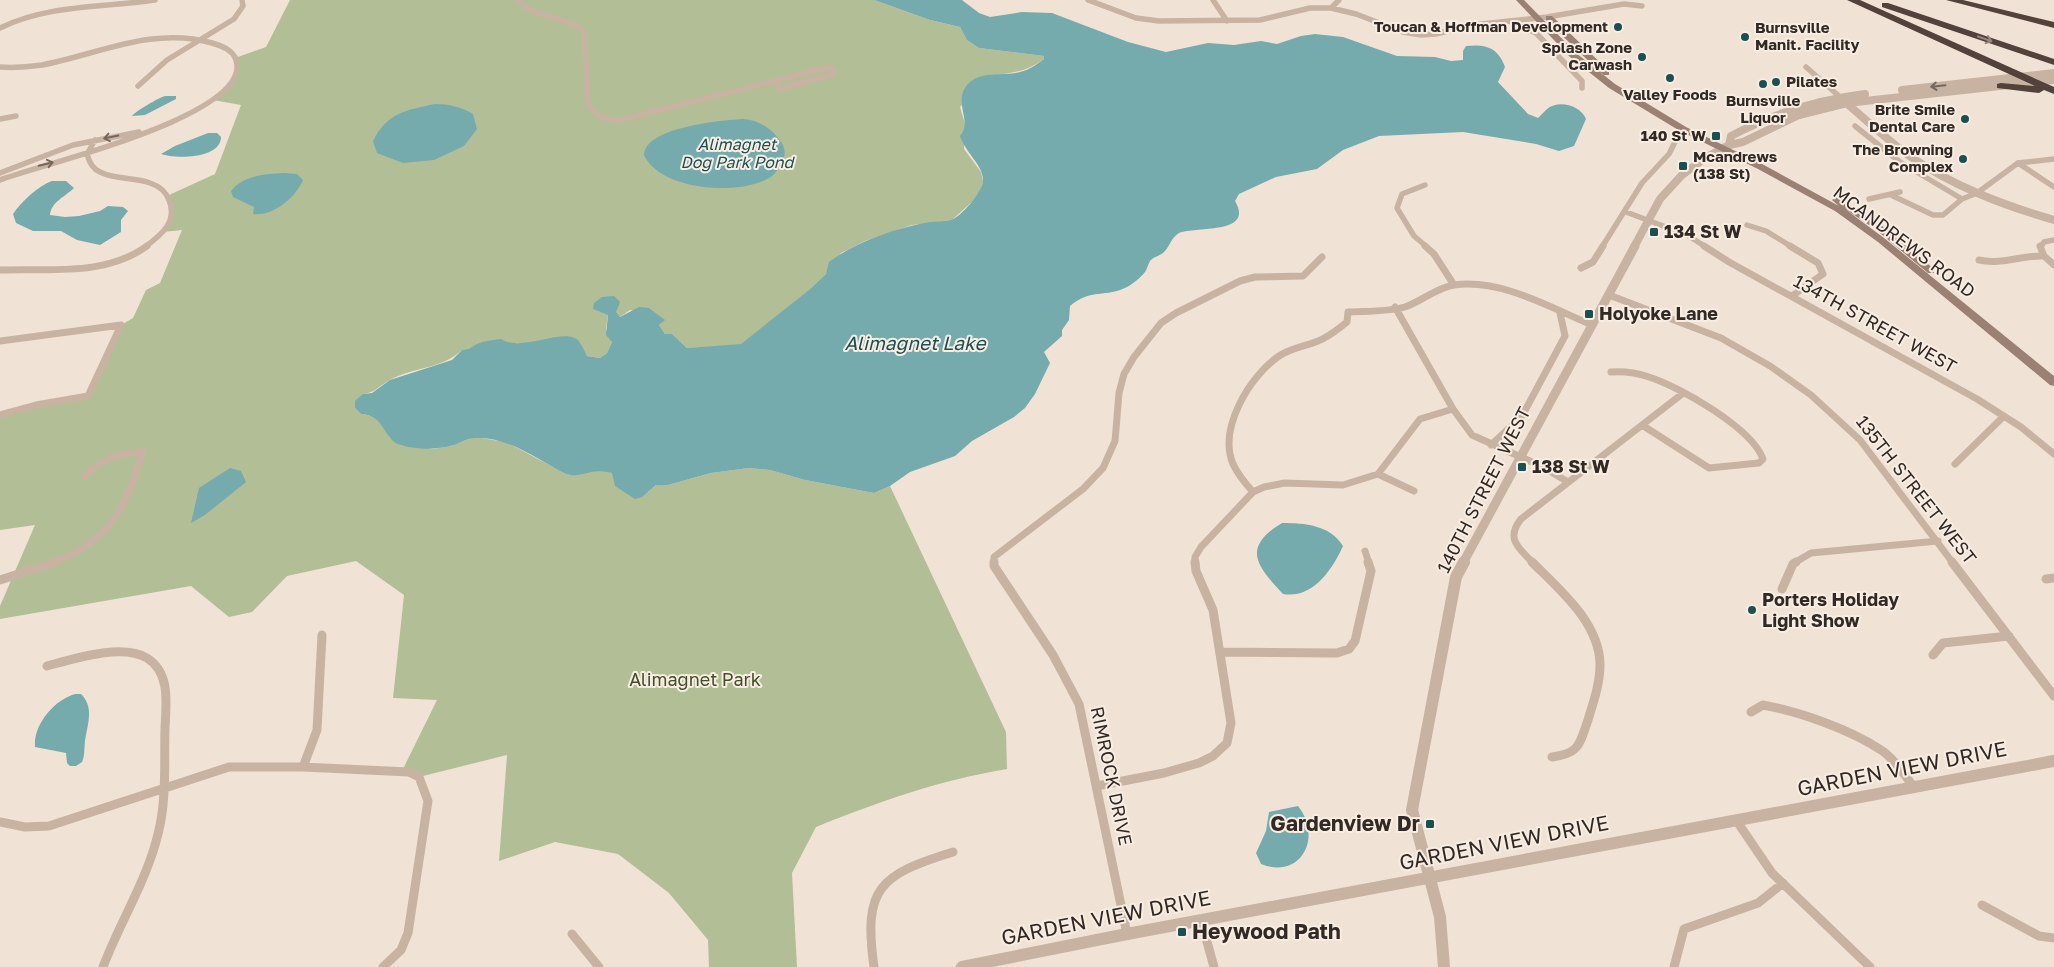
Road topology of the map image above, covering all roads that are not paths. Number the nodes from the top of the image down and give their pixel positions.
1 (155, 0) edge
2 (242, 0) edge
3 (518, 0) edge
4 (1088, 0) edge
5 (1213, 0) edge
6 (1339, 0) edge
7 (1520, 0) edge
8 (1531, 0) edge
9 (1852, 0) edge
10 (1873, 0) edge
11 (1899, 0) edge
12 (1951, 0) edge
13 (1642, 6) dead end
14 (1331, 8) junction
15 (1547, 17) junction
16 (1538, 18) junction
17 (1227, 21) junction
18 (1509, 21) junction
19 (2054, 25) edge
20 (0, 28) edge
21 (203, 39) junction
22 (1967, 52) junction
23 (2053, 59) edge
24 (0, 67) edge
25 (1806, 67) dead end
26 (2054, 73) edge
27 (2022, 76) junction
28 (2054, 80) edge
29 (775, 81) junction
30 (2002, 82) junction
31 (2035, 82) junction
32 (138, 86) dead end
33 (1582, 88) dead end
34 (2054, 93) edge
35 (1840, 97) junction
36 (1847, 103) junction
37 (16, 116) dead end
38 (0, 119) edge
39 (1855, 126) dead end
40 (158, 127) junction
41 (95, 140) junction
42 (1675, 142) dead end
43 (1726, 146) junction
44 (86, 154) junction
45 (2054, 159) edge
46 (2018, 163) junction
47 (0, 173) edge
48 (0, 180) edge
49 (1425, 185) dead end
50 (2054, 187) edge
51 (1900, 192) dead end
52 (1977, 193) junction
53 (1893, 196) junction
54 (1868, 199) dead end
55 (1962, 199) junction
56 (1626, 212) junction
57 (1648, 219) junction
58 (2054, 220) edge
59 (1746, 226) dead end
60 (2054, 240) edge
61 (2044, 256) junction
62 (1322, 257) dead end
63 (1979, 260) dead end
64 (2054, 265) edge
65 (1581, 268) dead end
66 (0, 270) edge
67 (1454, 285) junction
68 (1609, 295) junction
69 (1792, 296) junction
70 (1395, 307) junction
71 (1560, 313) junction
72 (1592, 325) junction
73 (0, 340) edge
74 (1611, 372) dead end
75 (2054, 373) edge
76 (2054, 382) edge
77 (1682, 394) junction
78 (1453, 409) junction
79 (0, 415) edge
80 (2004, 416) junction
81 (1642, 425) junction
82 (1491, 445) junction
83 (2054, 454) edge
84 (1521, 458) junction
85 (1954, 464) dead end
86 (1378, 474) junction
87 (85, 477) dead end
88 (1568, 482) junction
89 (1253, 492) junction
90 (1414, 492) dead end
91 (1938, 541) junction
92 (1365, 551) dead end
93 (0, 580) edge
94 (1782, 589) dead end
95 (322, 635) dead end
96 (2009, 636) junction
97 (1220, 652) junction
98 (1933, 655) dead end
99 (47, 666) dead end
100 (2054, 696) edge
101 (1751, 712) dead end
102 (1552, 757) dead end
103 (2054, 760) edge
104 (304, 767) junction
105 (1097, 786) junction
106 (164, 787) junction
107 (1914, 787) junction
108 (1736, 820) junction
109 (0, 822) edge
110 (953, 852) dead end
111 (1428, 878) junction
112 (1783, 883) junction
113 (1982, 905) dead end
114 (1201, 920) junction
115 (572, 934) dead end
116 (1127, 934) junction
117 (2054, 938) edge
118 (103, 967) edge
119 (382, 967) edge
120 (599, 967) edge
121 (874, 967) edge
122 (962, 967) edge
123 (1214, 967) edge
124 (1444, 967) edge
125 (1674, 967) edge
126 (1870, 967) edge

1 - 20 street
2 - 21 street
3 - 29 street
4 - 17 street
5 - 17 street
6 - 14 street
7 - 16 main road
8 - 15 main road
9 - 22 highway
10 -> 23 highway
11 - 23 highway
12 - 19 highway
13 - 15 street
14 - 17 street
14 - 18 street
15 - 16 street
15 - 43 main road
16 - 18 street
16 - 43 main road
18 - 33 street
21 - 24 street
21 - 32 street
21 - 40 street
22 - 27 highway
22 - 30 highway
25 - 35 street
26 - 27 street
27 - 30 street
27 - 31 highway
28 - 31 street
29 - 29 street
30 - 31 street
30 - 34 highway
30 -> 35 street
30 - 36 street
31 - 34 highway
35 - 36 street
35 - 43 street
36 - 43 street
36 - 52 street
37 - 38 street
39 - 55 street
40 -> 41 street
40 - 44 street
41 - 44 street
41 - 47 street
42 - 56 street
43 - 57 street, 140TH STREET WEST
43 - 75 main road, MCANDREWS ROAD
43 - 76 main road, MCANDREWS ROAD
48 -> 44 street
44 - 66 street
45 - 46 street
46 - 50 street
46 - 52 street
49 - 67 street
51 - 53 street
52 - 55 street
52 - 58 street
53 - 54 street
53 - 55 street
56 - 57 street, 134TH STREET WEST
56 - 65 street
57 - 68 street, 140TH STREET WEST
57 - 69 street, 134TH STREET WEST
59 - 69 street
60 - 61 street
61 - 63 street
61 - 64 street
62 - 105 street, RIMROCK DRIVE
67 - 70 street
67 - 71 street
68 - 72 street, 140TH STREET WEST
68 - 91 street, 135TH STREET WEST
69 - 80 street, 134TH STREET WEST
70 - 78 street
70 - 89 street
71 - 72 street
71 - 82 street
72 - 84 street, 140TH STREET WEST
73 - 79 street
74 - 77 street
77 - 81 street
77 - 81 street
78 - 82 street
78 - 86 street
80 - 83 street, 134TH STREET WEST
80 - 85 street
81 - 88 street
82 - 84 street
84 - 88 street
84 - 111 street, 140TH STREET WEST
86 - 89 street
86 - 90 street
87 - 93 street
88 - 102 street
89 - 97 street
91 - 94 street
91 - 96 street, 135TH STREET WEST
92 - 97 street
95 - 104 street
96 - 98 street
96 - 100 street, 135TH STREET WEST
97 - 105 street
99 - 106 street
101 - 107 street
103 - 107 street, GARDEN VIEW DRIVE
104 - 106 street
104 - 119 street
105 - 116 street, RIMROCK DRIVE
106 - 109 street
106 - 118 street
107 - 108 street, GARDEN VIEW DRIVE
108 - 111 street, GARDEN VIEW DRIVE
108 - 112 street
110 - 121 street
111 - 114 street, GARDEN VIEW DRIVE
111 - 124 street, 140TH STREET WEST
112 - 125 street
112 - 126 street
113 - 117 street
114 - 116 street, GARDEN VIEW DRIVE
114 - 123 street
115 - 120 street
116 - 122 street, GARDEN VIEW DRIVE

